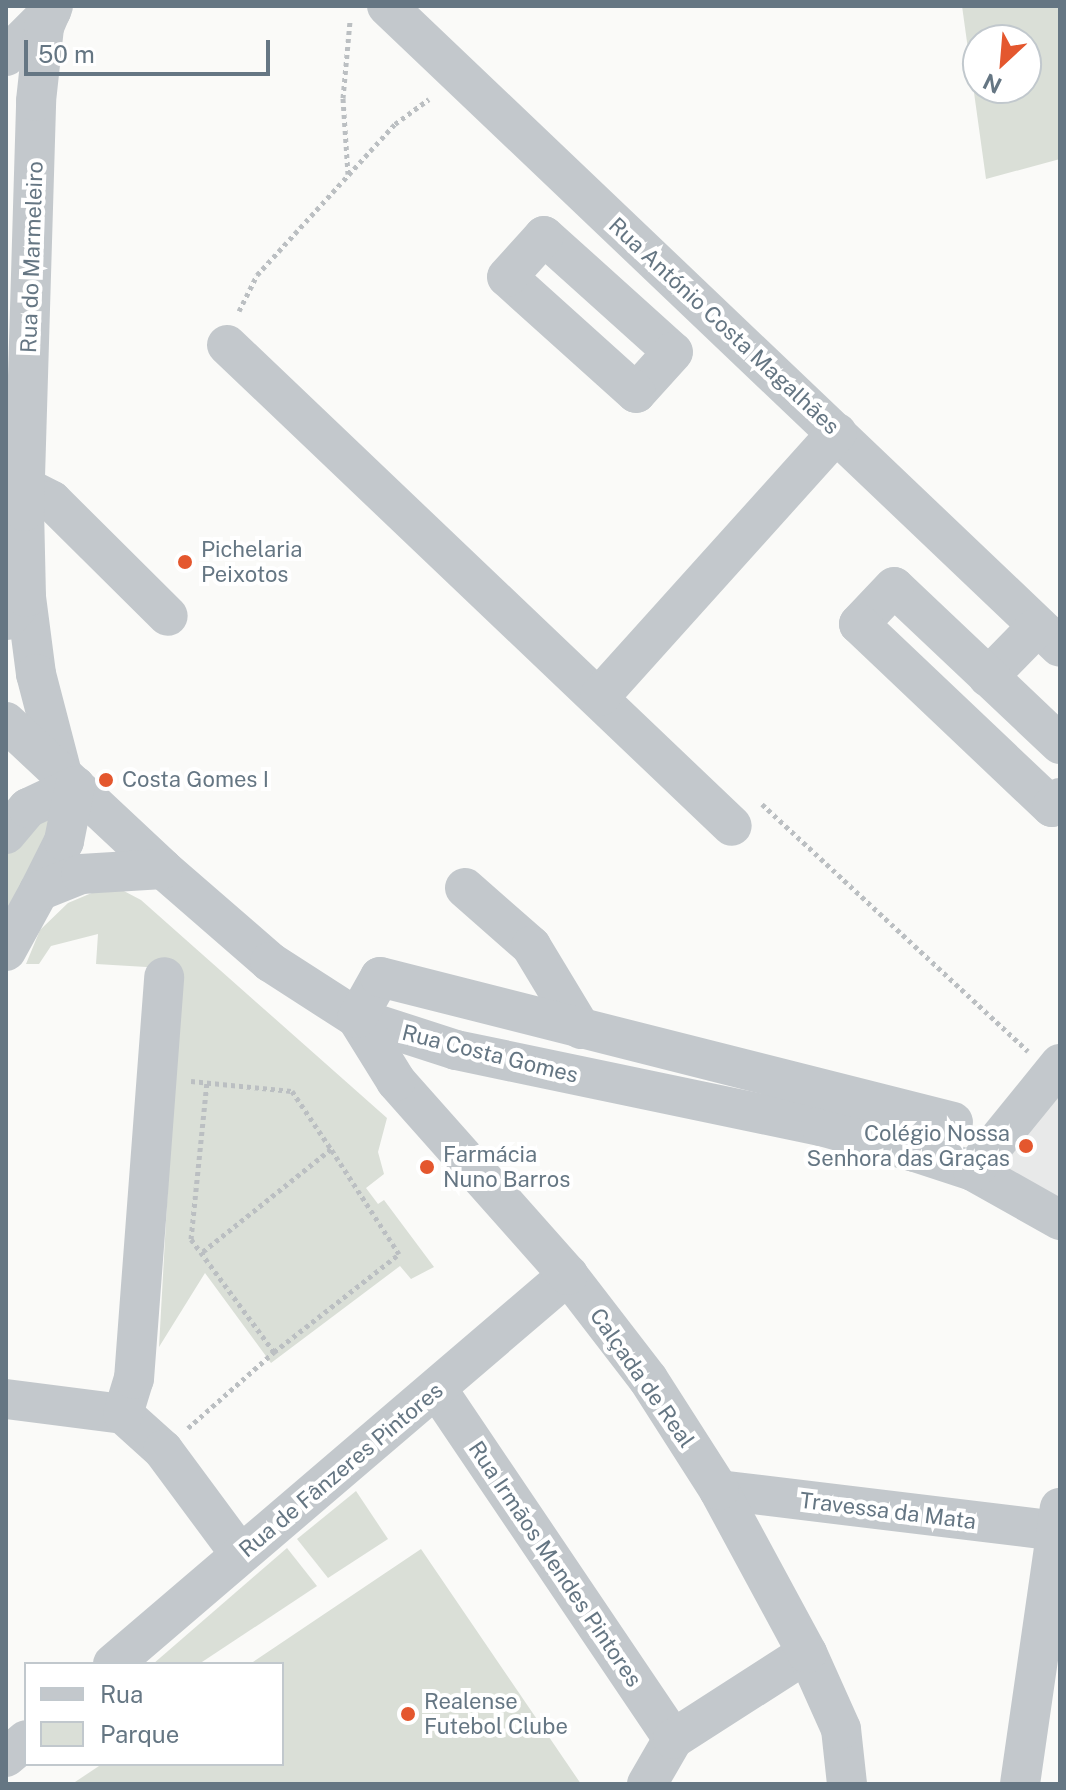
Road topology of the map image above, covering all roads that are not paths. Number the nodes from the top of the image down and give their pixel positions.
1 (387, 6) edge
2 (52, 9) edge
3 (6, 56) edge
4 (640, 248) junction
5 (602, 288) dead end
6 (227, 345) road end
7 (837, 433) junction
8 (18, 510) edge
9 (16, 609) edge
10 (168, 616) dead end
11 (1049, 636) edge
12 (988, 677) junction
13 (600, 696) junction
14 (6, 722) edge
15 (1060, 744) edge
16 (68, 780) junction
17 (1060, 798) edge
18 (745, 814) road end
19 (6, 834) edge
20 (163, 869) junction
21 (465, 888) dead end
22 (39, 891) junction
23 (6, 951) edge
24 (164, 977) dead end
25 (357, 1018) junction
26 (581, 1029) junction
27 (1047, 1060) edge
28 (953, 1122) dead end
29 (973, 1171) junction
30 (1059, 1230) edge
31 (568, 1275) junction
32 (437, 1389) junction
33 (6, 1399) edge
34 (123, 1414) junction
35 (719, 1490) junction
36 (1059, 1520) edge
37 (240, 1554) junction
38 (807, 1653) junction
39 (115, 1662) edge
40 (673, 1739) junction
41 (24, 1742) edge
42 (6, 1757) edge
43 (647, 1784) edge
44 (847, 1784) edge
45 (1020, 1784) edge

1 - 4 street, Rua António Costa Magalhães
2 - 3 street
2 - 8 street, Rua do Marmeleiro
4 - 5 street
4 - 7 street, Rua António Costa Magalhães
6 - 13 street
7 - 11 street, Rua António Costa Magalhães
7 - 13 street
8 - 9 street, Rua do Marmeleiro
8 - 10 street
9 - 16 street, Rua do Marmeleiro
11 - 12 street
12 - 15 street
12 - 17 street
13 - 18 street
14 - 16 street, Rua Costa Gomes
16 - 19 street
16 - 20 street, Rua Costa Gomes
16 - 22 street
20 - 22 street
20 - 25 street, Rua Costa Gomes
21 - 26 street
22 - 23 street
24 - 34 street
25 - 26 street
25 - 29 street, Rua Costa Gomes
25 - 31 street, Calçada de Real
26 - 28 street
27 - 29 street
29 - 30 street, Rua Costa Gomes
31 - 32 street, Rua de Fânzeres Pintores
31 - 35 street, Calçada de Real
32 - 37 street, Rua de Fânzeres Pintores
32 - 40 street, Rua Irmãos Mendes Pintores
33 - 34 street
34 - 37 street
35 - 36 street, Travessa da Mata
35 - 38 street, Calçada de Real
36 - 45 street
37 - 39 street, Rua de Fânzeres Pintores
38 - 40 street
38 - 44 street, Calçada de Real
40 - 43 street
41 - 42 street

